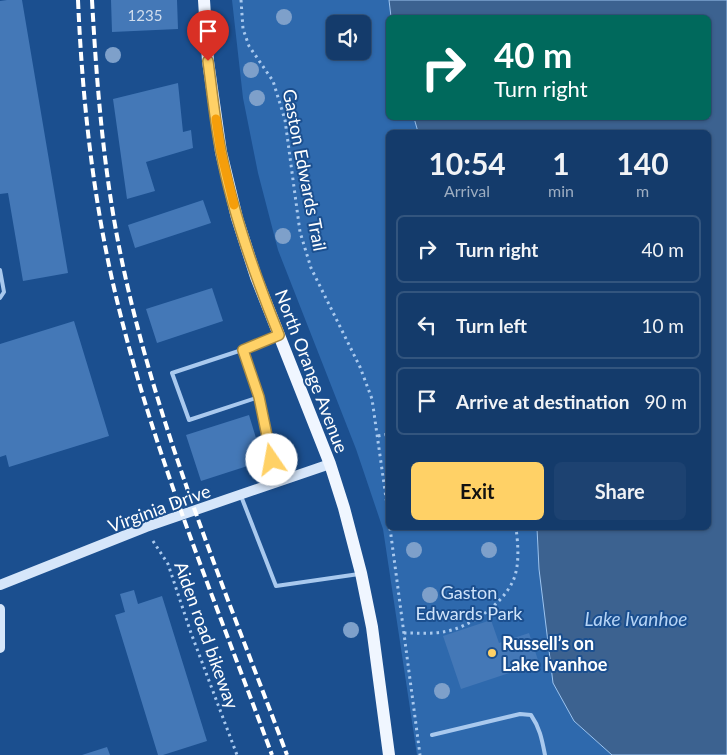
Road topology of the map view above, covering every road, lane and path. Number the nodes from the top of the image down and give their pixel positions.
1 (204, 0) edge
2 (241, 0) edge
3 (0, 270) edge
4 (0, 298) edge
5 (279, 335) junction
6 (243, 350) junction
7 (259, 397) junction
8 (386, 435) edge
9 (378, 436) junction
10 (330, 464) junction
11 (280, 481) junction
12 (240, 495) junction
13 (386, 496) edge
14 (145, 528) junction
15 (390, 530) edge
16 (516, 530) edge
17 (361, 574) junction
18 (0, 585) edge
19 (0, 609) edge
20 (404, 633) junction
21 (0, 648) edge
22 (432, 735) dead end
23 (237, 755) edge
24 (389, 755) edge
25 (420, 755) edge
26 (545, 755) edge

1 - 5 main road, North Orange Avenue
2 - 9 path, Gaston Edwards Trail
3 - 4 lane
5 - 6 lane
5 - 10 main road, North Orange Avenue
6 - 7 lane
6 - 7 lane
7 - 11 lane
8 - 9 path
9 - 13 path, Gaston Edwards Trail
10 - 11 street, Virginia Drive
10 - 17 main road, North Orange Avenue
11 - 12 street, Virginia Drive
12 - 14 street, Virginia Drive
12 - 17 lane
14 - 18 street, Virginia Drive
14 - 23 path, Aiden road bikeway
15 - 20 path
16 - 20 path
17 - 24 main road, North Orange Avenue
19 - 21 street
20 - 25 path
22 - 26 lane

